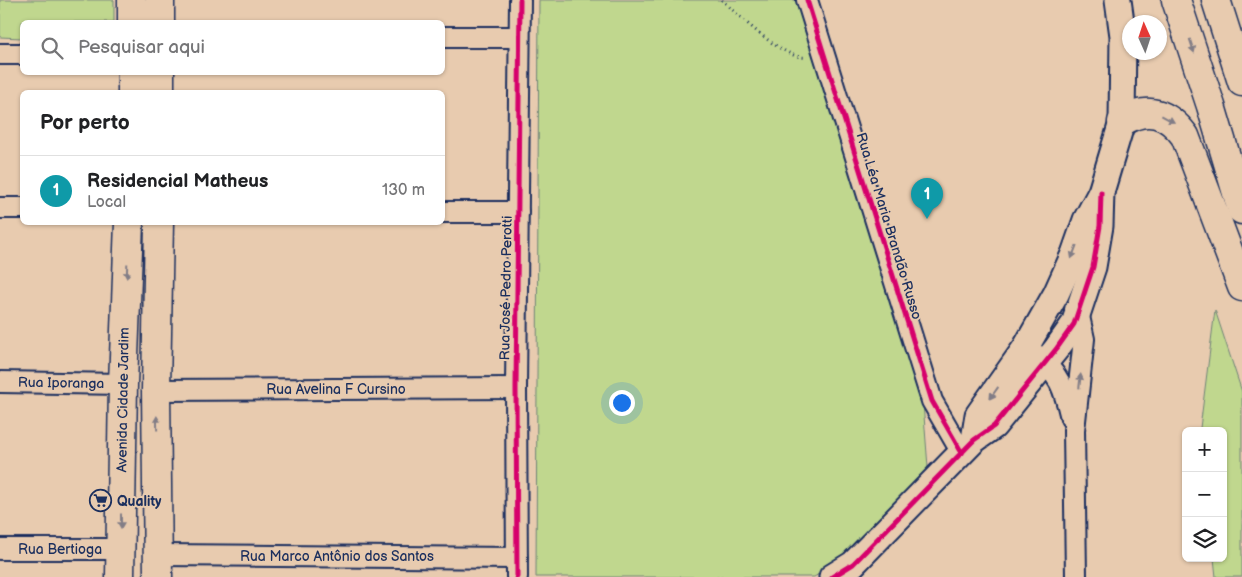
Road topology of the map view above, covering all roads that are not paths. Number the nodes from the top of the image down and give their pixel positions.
1 (132, 0) edge
2 (160, 0) edge
3 (520, 0) edge
4 (807, 0) edge
5 (1118, 0) edge
6 (1176, 0) edge
7 (1216, 0) edge
8 (132, 20) edge
9 (160, 20) edge
10 (445, 37) edge
11 (518, 37) junction
12 (0, 54) edge
13 (20, 54) edge
14 (132, 75) edge
15 (160, 75) edge
16 (1242, 82) edge
17 (132, 90) edge
18 (160, 90) edge
19 (1122, 122) junction
20 (1101, 192) junction
21 (0, 208) edge
22 (20, 208) edge
23 (1242, 210) edge
24 (445, 212) edge
25 (518, 212) junction
26 (129, 225) edge
27 (159, 225) edge
28 (1242, 288) edge
29 (1056, 294) junction
30 (1078, 312) junction
31 (1026, 347) junction
32 (1046, 363) junction
33 (0, 382) edge
34 (123, 384) junction
35 (516, 388) junction
36 (156, 390) junction
37 (1074, 430) junction
38 (968, 447) junction
39 (121, 456) junction
40 (157, 456) junction
41 (0, 549) edge
42 (121, 549) junction
43 (158, 566) edge
44 (517, 567) edge
45 (853, 571) edge
46 (120, 577) edge
47 (832, 577) edge
48 (1076, 577) edge

1 - 8 main road
2 - 9 main road
3 - 11 street, Rua José Pedro Perotti
4 - 38 street, Rua Léa Maria Brandão Russo
5 - 19 street
6 -> 23 main road
7 - 16 main road
10 - 11 street
11 - 25 street, Rua José Pedro Perotti
12 - 13 street
14 - 17 main road
15 - 18 main road
19 - 20 street
19 -> 28 main road
20 -> 29 street
20 - 30 street
21 - 22 street
24 - 25 street
25 - 35 street, Rua José Pedro Perotti
26 -> 34 main road, Avenida Cidade Jardim
27 - 36 main road
29 - 30 street
29 - 31 street
30 - 32 street
37 -> 30 street
31 - 32 street
31 -> 38 street
32 - 37 street
32 - 38 street
33 - 34 street, Rua Iporanga
34 - 39 main road, Avenida Cidade Jardim
35 - 36 street, Rua Avelina F Cursino
35 - 44 street, Rua José Pedro Perotti
40 -> 36 main road
37 - 48 street
38 - 45 street
39 - 40 main road
39 -> 42 main road, Avenida Cidade Jardim
40 - 43 main road
41 - 42 street, Rua Bertioga
42 - 46 main road, Avenida Cidade Jardim
43 - 44 street, Rua Marco Antônio dos Santos
45 - 47 street

